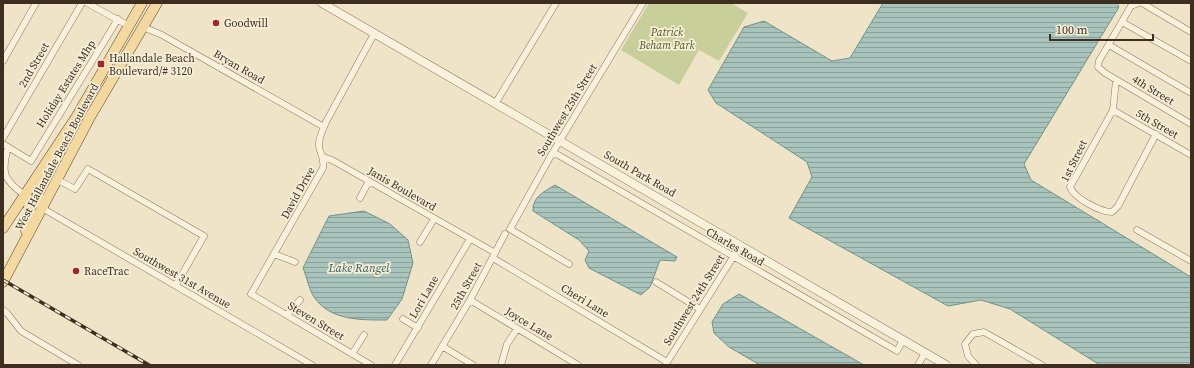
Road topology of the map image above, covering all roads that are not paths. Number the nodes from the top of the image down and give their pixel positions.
1 (36, 3) edge
2 (82, 3) edge
3 (87, 3) edge
4 (142, 3) edge
5 (157, 3) edge
6 (322, 3) edge
7 (556, 3) edge
8 (643, 3) edge
9 (1140, 3) edge
10 (118, 19) junction
11 (1122, 22) junction
12 (129, 26) junction
13 (143, 27) junction
14 (1191, 32) edge
15 (374, 34) junction
16 (1109, 45) junction
17 (125, 58) junction
18 (3, 61) edge
19 (1191, 61) edge
20 (1116, 80) junction
21 (1191, 93) edge
22 (495, 104) junction
23 (1113, 110) junction
24 (1191, 124) edge
25 (324, 127) junction
26 (1156, 134) junction
27 (3, 138) edge
28 (560, 141) junction
29 (5, 145) edge
30 (553, 152) junction
31 (1191, 155) edge
32 (323, 157) junction
33 (45, 166) junction
34 (4, 177) edge
35 (56, 179) junction
36 (369, 181) junction
37 (26, 196) junction
38 (360, 198) dead end
39 (42, 208) junction
40 (434, 219) junction
41 (3, 228) edge
42 (1137, 230) dead end
43 (505, 234) dead end
44 (470, 239) junction
45 (420, 242) dead end
46 (740, 246) junction
47 (23, 247) junction
48 (274, 254) junction
49 (492, 254) junction
50 (733, 257) junction
51 (1191, 261) edge
52 (295, 262) dead end
53 (569, 264) dead end
54 (3, 282) edge
55 (656, 282) dead end
56 (176, 285) junction
57 (251, 294) joint
58 (300, 300) dead end
59 (470, 300) junction
60 (700, 309) junction
61 (3, 310) edge
62 (287, 315) junction
63 (403, 319) dead end
64 (418, 328) junction
65 (517, 329) junction
66 (364, 335) dead end
67 (903, 340) junction
68 (442, 346) junction
69 (925, 353) junction
70 (352, 354) junction
71 (666, 363) edge
72 (78, 365) edge
73 (312, 365) edge
74 (371, 365) edge
75 (395, 365) edge
76 (431, 365) edge
77 (473, 365) edge
78 (501, 365) edge
79 (578, 365) edge
80 (918, 365) edge
81 (946, 365) edge
82 (976, 365) edge
83 (1042, 365) edge

1 - 18 street
2 - 27 street, 2nd Street
3 - 10 street
4 - 12 main road, West Hallandale Beach Boulevard
5 - 13 main road, West Hallandale Beach Boulevard
6 - 15 street, South Park Road
7 - 22 street
8 - 28 street, Southwest 25th Street
9 - 11 street
9 - 14 street
10 - 12 street
10 - 29 street, Holiday Estates Mhp
11 - 16 street
11 - 19 street
12 - 17 main road
12 - 33 main road, West Hallandale Beach Boulevard
13 - 17 main road, West Hallandale Beach Boulevard
13 - 25 street, Bryan Road
15 - 22 street, South Park Road
15 - 25 street, David Drive
16 - 20 street, 4th Street
16 - 21 street
17 - 35 main road, West Hallandale Beach Boulevard
20 - 23 street, 1st Street
20 - 24 street, 4th Street
22 - 28 street, South Park Road
23 - 26 street, 5th Street
23 - 26 street, 1st Street
25 - 32 street, David Drive
26 - 31 street, 5th Street
28 - 30 street, Southwest 25th Street
28 - 46 street, South Park Road
29 - 34 street
30 - 50 street, Charles Road
30 - 53 street, Southwest 25th Street
32 - 36 street, Janis Boulevard
32 - 48 street, David Drive
33 - 37 main road, West Hallandale Beach Boulevard
33 - 39 main road
34 - 37 street
35 - 39 main road, West Hallandale Beach Boulevard
35 - 56 street
36 - 38 street
36 - 40 street, Janis Boulevard
37 - 41 main road, West Hallandale Beach Boulevard
37 - 47 main road
39 - 47 main road, West Hallandale Beach Boulevard
39 - 56 street, Southwest 31st Avenue
40 - 44 street, Janis Boulevard
40 - 45 street
42 - 51 street
43 - 49 street, 25th Street
44 - 49 street, Cheri Lane
44 - 64 street, Lori Lane
46 - 50 street, Southwest 24th Street
46 - 67 street, South Park Road
47 - 54 main road, West Hallandale Beach Boulevard
48 - 52 street
48 - 57 street, David Drive
49 - 59 street, 25th Street
49 - 71 street, Cheri Lane
50 - 60 street, Southwest 24th Street
50 - 67 street, Charles Road
55 - 60 street
56 - 73 street, Southwest 31st Avenue
57 - 62 street, Steven Street
58 - 62 street
59 - 65 street, Joyce Lane
59 - 68 street, 25th Street
60 - 71 street, Southwest 24th Street
61 - 72 street
62 - 70 street, Steven Street
63 - 64 street
64 - 75 street, Lori Lane
65 - 78 street
65 - 79 street, Joyce Lane
66 - 70 street
67 - 69 street, South Park Road
68 - 76 street, 25th Street
68 - 77 street
69 - 80 street
69 - 81 street, South Park Road
70 - 74 street, Steven Street
82 - 83 street

